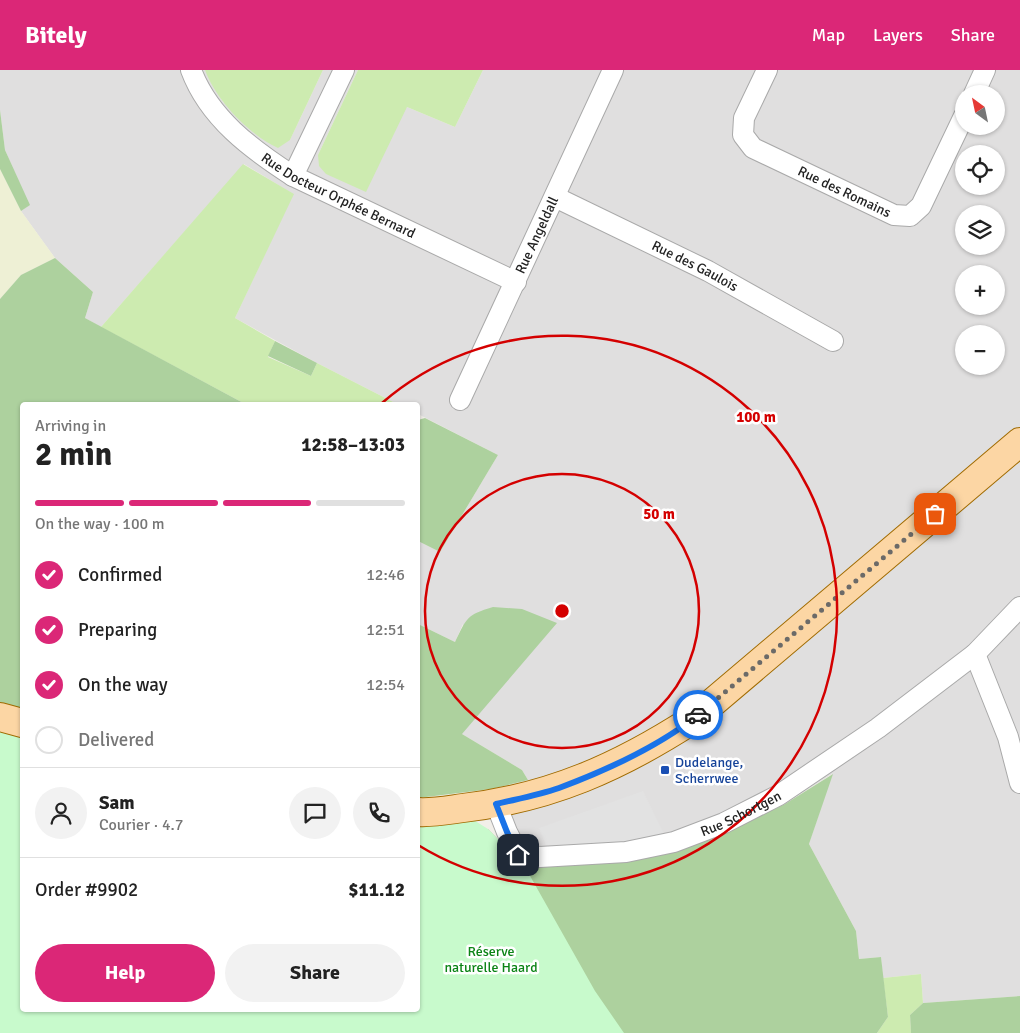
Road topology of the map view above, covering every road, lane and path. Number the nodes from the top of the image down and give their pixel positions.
1 (191, 70) edge
2 (344, 70) edge
3 (613, 70) edge
4 (767, 70) edge
5 (985, 70) edge
6 (978, 85) edge
7 (955, 135) edge
8 (293, 176) junction
9 (555, 197) junction
10 (516, 282) junction
11 (833, 341) dead end
12 (460, 400) dead end
13 (1020, 442) edge
14 (1020, 607) edge
15 (975, 654) junction
16 (0, 717) edge
17 (20, 722) edge
18 (1020, 783) edge
19 (496, 804) junction
20 (420, 812) edge

1 - 8 street, Rue Docteur Orphée Bernard
2 - 8 street
3 - 9 street, Rue Angeldall
4 - 7 street, Rue des Romains
5 - 6 street
8 - 10 street, Rue Docteur Orphée Bernard
9 - 10 street, Rue Angeldall
9 - 11 street, Rue des Gaulois
10 - 12 street, Rue Angeldall
13 - 19 main road
14 - 15 street, Rue Schortgen
15 - 18 street
15 - 19 street, Rue Schortgen
16 - 17 main road
19 - 20 main road

